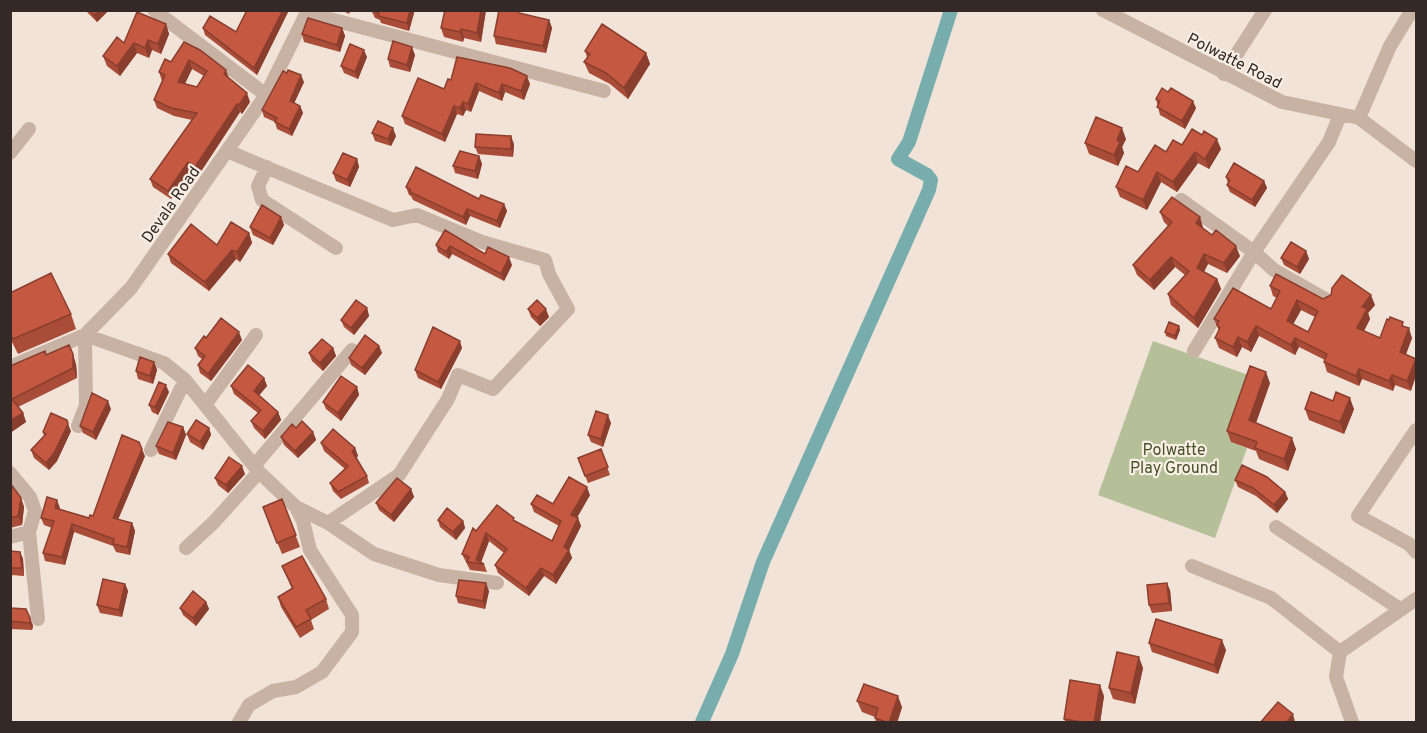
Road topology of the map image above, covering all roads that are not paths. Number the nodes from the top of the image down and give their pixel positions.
1 (154, 10) edge
2 (1103, 10) edge
3 (1265, 10) edge
4 (1412, 10) edge
5 (307, 12) edge
6 (1224, 74) junction
7 (604, 90) dead end
8 (266, 95) junction
9 (1340, 115) junction
10 (1359, 118) junction
11 (29, 129) dead end
12 (227, 151) junction
13 (10, 153) edge
14 (1416, 161) edge
15 (267, 168) junction
16 (1181, 200) edge
17 (336, 248) dead end
18 (1254, 252) junction
19 (1327, 300) edge
20 (85, 335) junction
21 (256, 335) dead end
22 (352, 350) edge
23 (1194, 351) dead end
24 (10, 367) edge
25 (184, 380) junction
26 (205, 405) junction
27 (78, 426) edge
28 (1416, 430) edge
29 (151, 450) dead end
30 (257, 469) junction
31 (10, 473) edge
32 (296, 507) junction
33 (328, 523) junction
34 (1276, 527) dead end
35 (29, 532) junction
36 (10, 537) edge
37 (186, 548) dead end
38 (1416, 552) edge
39 (1192, 566) dead end
40 (496, 583) dead end
41 (1416, 599) edge
42 (1400, 609) junction
43 (38, 619) dead end
44 (1340, 652) junction
45 (239, 723) edge
46 (1352, 723) edge

1 - 8 street
2 - 6 street, Polwatte Road
3 - 6 street
4 - 10 street
5 - 7 street
5 - 8 street, Devala Road
6 - 9 street, Polwatte Road
8 - 12 street, Devala Road
9 - 10 street, Polwatte Road
9 - 18 street
10 - 14 street, Polwatte Road
11 - 13 street
12 - 15 street
12 - 20 street, Devala Road
15 - 17 street
15 - 33 street
16 - 18 street
18 - 19 street
18 - 23 street
20 - 24 street, Devala Road
20 - 25 street
20 - 27 street
21 - 26 street
22 - 30 street
25 - 26 street
25 - 29 street
26 - 30 street
28 - 38 street
30 - 32 street
30 - 37 street
31 - 35 street
32 - 33 street
32 - 45 street
33 - 40 street
34 - 42 street
35 - 36 street
35 - 43 street
39 - 44 street
41 - 42 street
42 - 44 street
44 - 46 street

